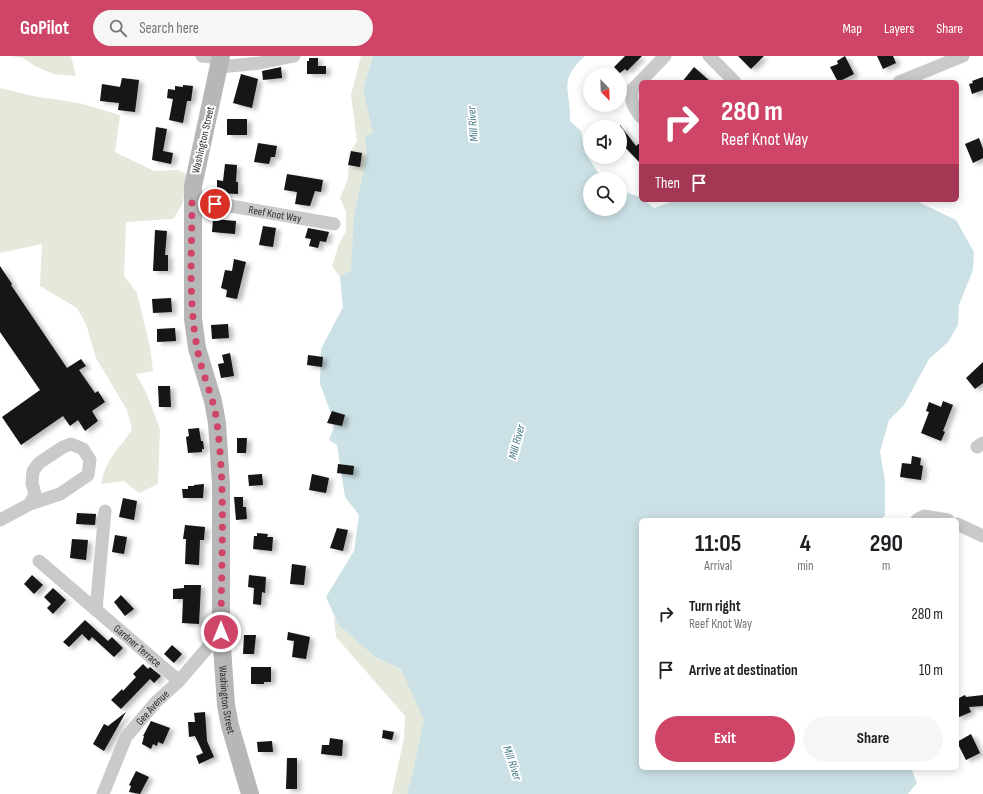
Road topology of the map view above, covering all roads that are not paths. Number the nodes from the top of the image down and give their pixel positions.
1 (202, 56) edge
2 (294, 56) edge
3 (665, 56) edge
4 (709, 56) edge
5 (963, 56) edge
6 (221, 60) edge
7 (642, 80) edge
8 (733, 80) edge
9 (904, 80) edge
10 (639, 83) edge
11 (639, 114) edge
12 (192, 201) junction
13 (334, 224) dead end
14 (30, 504) junction
15 (105, 511) dead end
16 (920, 518) edge
17 (938, 518) edge
18 (0, 520) edge
19 (959, 525) edge
20 (983, 536) edge
21 (39, 561) dead end
22 (96, 610) junction
23 (221, 632) junction
24 (179, 681) junction
25 (103, 794) edge
26 (250, 794) edge

1 - 6 street
2 - 6 street
3 - 7 street
4 - 8 street
5 - 9 street
6 - 12 main road, Washington Street
10 - 11 street
12 - 13 street, Reef Knot Way
12 - 23 main road, Washington Street
14 - 14 street
14 - 18 street
15 - 22 street
16 - 17 street
19 - 20 street
21 - 22 street, Gardner Terrace
22 - 24 street, Gardner Terrace
23 - 24 street, Gee Avenue
23 - 26 main road, Washington Street
24 - 25 street, Gee Avenue

